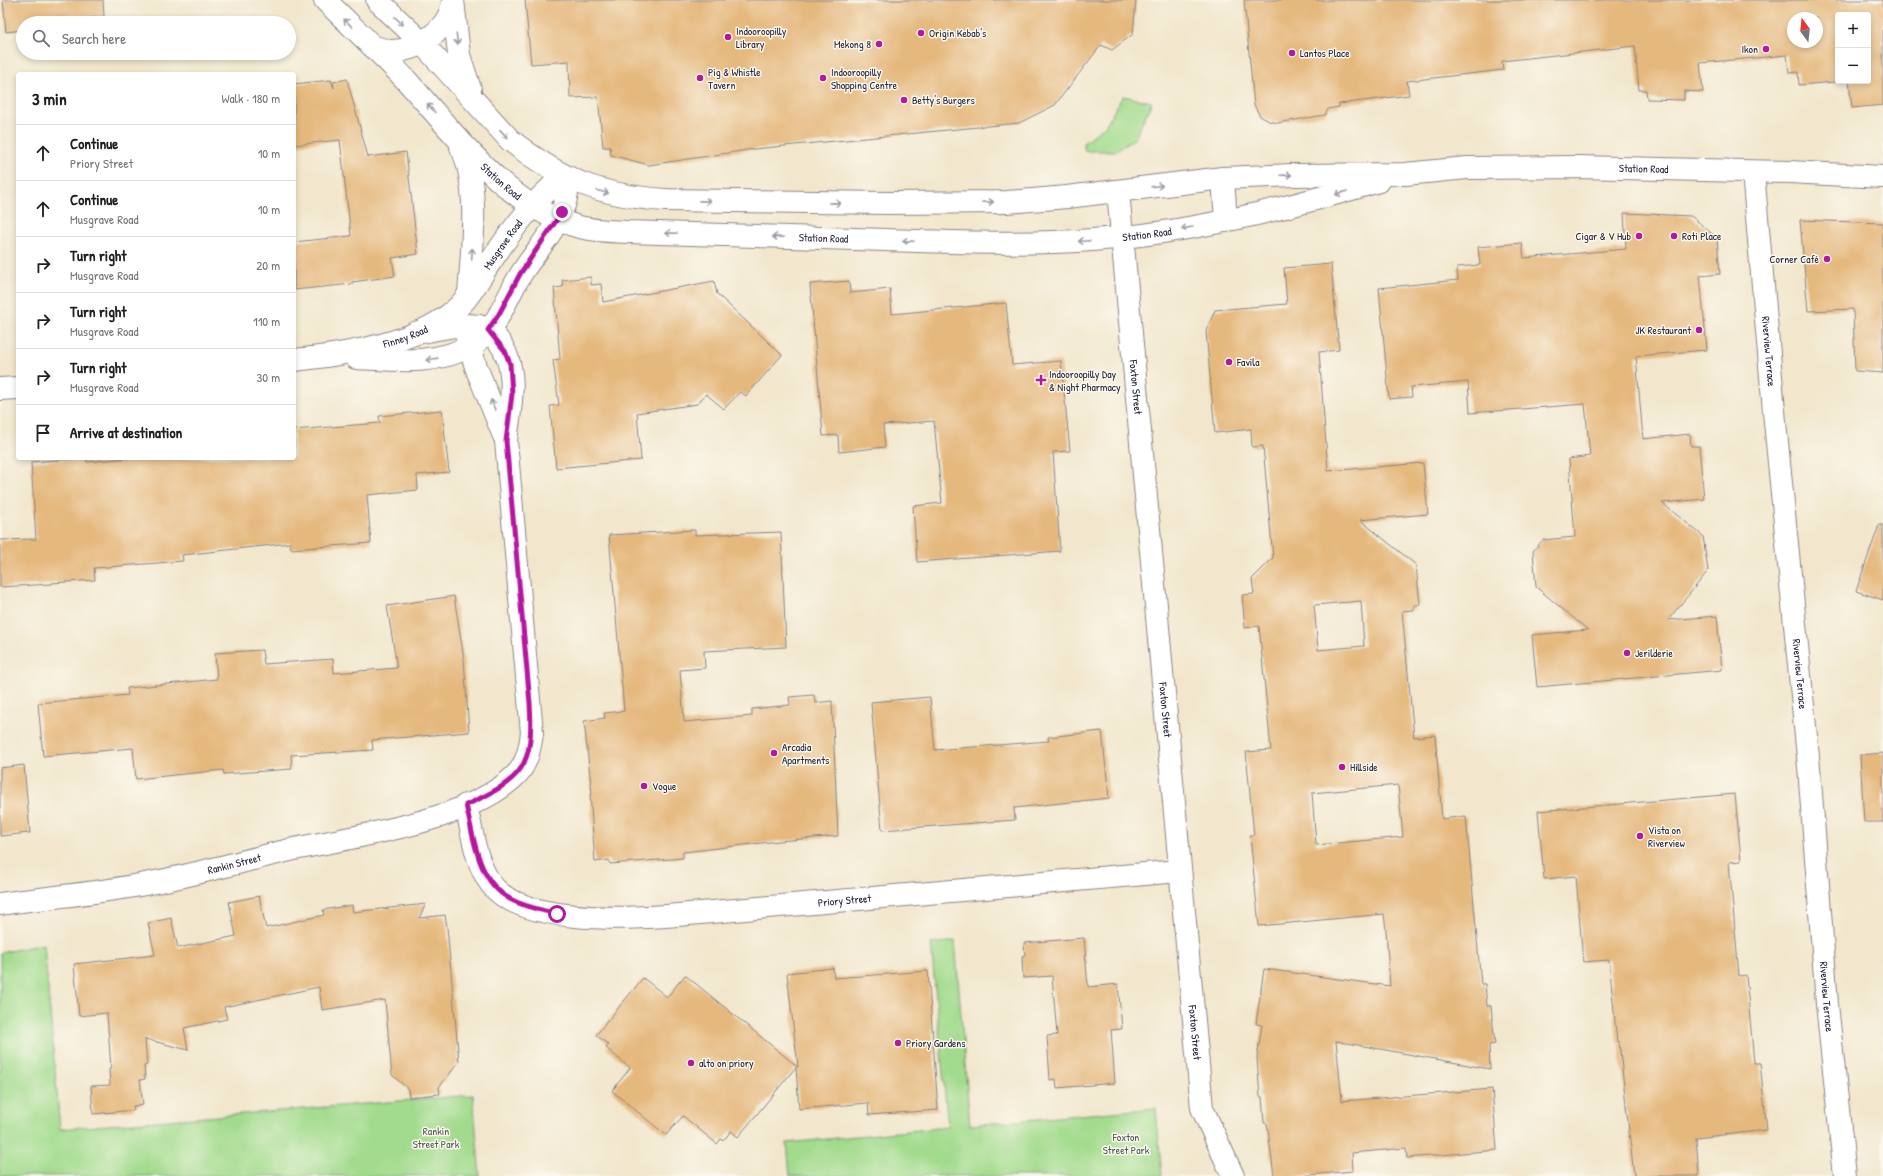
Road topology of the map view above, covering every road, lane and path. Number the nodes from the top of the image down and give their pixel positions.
1 (325, 0) edge
2 (377, 0) edge
3 (453, 0) edge
4 (421, 42) junction
5 (372, 46) junction
6 (479, 104) junction
7 (456, 137) junction
8 (1753, 172) junction
9 (1405, 174) junction
10 (565, 177) junction
11 (1883, 177) edge
12 (1223, 178) junction
13 (1118, 191) junction
14 (532, 205) junction
15 (558, 220) junction
16 (1226, 221) junction
17 (1123, 237) junction
18 (468, 294) junction
19 (464, 326) junction
20 (488, 330) junction
21 (415, 333) junction
22 (469, 347) junction
23 (331, 356) junction
24 (296, 360) edge
25 (16, 388) edge
26 (0, 389) edge
27 (506, 441) junction
28 (466, 805) junction
29 (1179, 871) junction
30 (0, 904) edge
31 (1233, 1176) edge
32 (1845, 1176) edge

5 -> 1 street, Station Road
2 -> 4 street, Station Road
3 - 4 street
3 -> 6 street
4 - 5 street
4 - 6 street, Station Road
7 -> 5 street, Station Road
6 -> 10 street, Station Road
7 - 14 street, Station Road
18 -> 7 street
8 - 9 street, Station Road
8 - 11 street, Station Road
8 - 32 street, Riverview Terrace
12 -> 9 street, Station Road
9 -> 16 street, Station Road
10 -> 13 street, Station Road
10 - 14 street, Musgrave Road
10 - 15 street
13 -> 12 street, Station Road
12 - 16 street
13 - 17 street, Foxton Street
14 - 15 street, Station Road
14 - 18 street, Musgrave Road
17 -> 15 street, Station Road
15 - 20 street
16 -> 17 street, Station Road
17 - 29 street, Foxton Street
18 - 19 street, Musgrave Road
18 - 21 street, Finney Road
19 - 20 street
19 - 21 street
19 - 22 street, Musgrave Road
20 - 22 street
20 - 27 street, Musgrave Road
21 - 23 street, Finney Road
22 -> 23 street, Finney Road
27 -> 22 street, Musgrave Road
23 - 24 street, Finney Road
25 - 26 street
27 - 28 street, Musgrave Road
28 - 29 street, Priory Street
28 - 30 street, Rankin Street
29 - 31 street, Foxton Street

